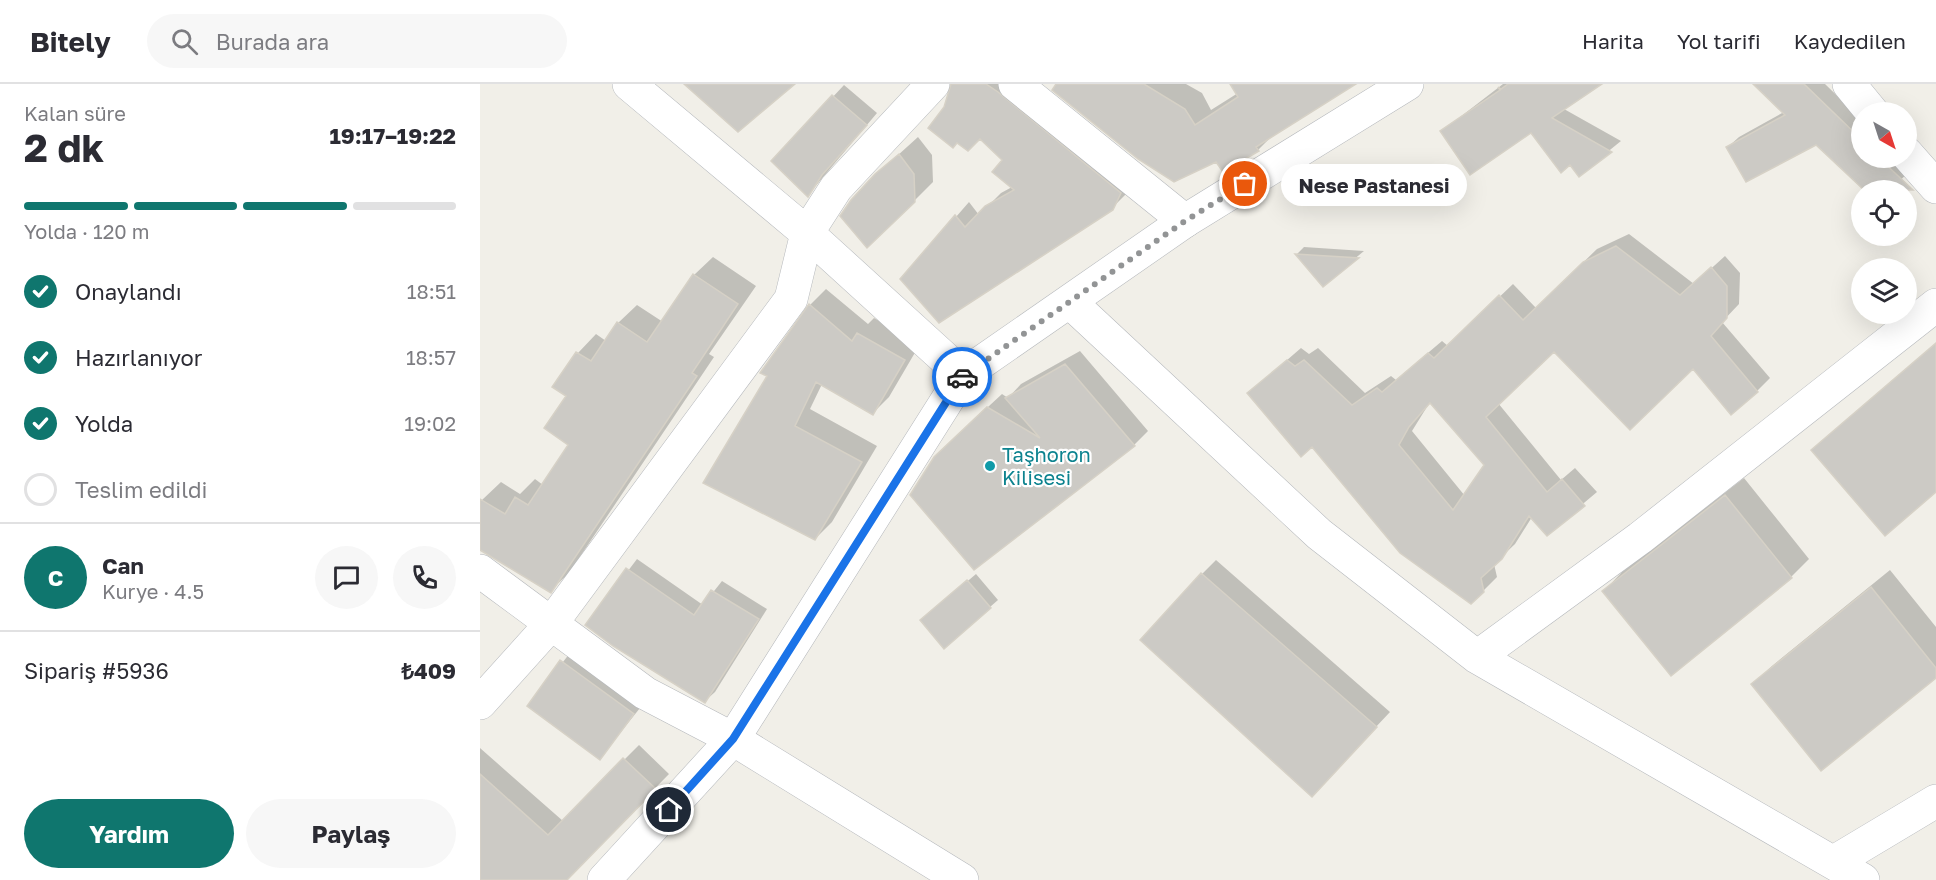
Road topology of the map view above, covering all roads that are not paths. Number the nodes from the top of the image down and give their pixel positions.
1 (629, 84) edge
2 (933, 84) edge
3 (1015, 84) edge
4 (1407, 84) edge
5 (1849, 84) edge
6 (1864, 102) edge
7 (1917, 165) edge
8 (1936, 187) edge
9 (1185, 221) junction
10 (807, 233) junction
11 (1070, 302) junction
12 (1936, 305) edge
13 (963, 375) junction
14 (480, 571) edge
15 (551, 624) junction
16 (1477, 657) junction
17 (480, 703) edge
18 (733, 739) junction
19 (1936, 801) edge
20 (1834, 862) junction
21 (604, 880) edge
22 (962, 880) edge
23 (1863, 880) edge

1 - 10 street
2 - 10 street
3 - 9 street
4 - 9 street
5 - 6 street
7 - 8 street
9 - 11 street
10 - 13 street
10 - 15 street
11 - 13 street
11 - 16 street
12 - 16 street
13 - 18 street
14 - 15 street
15 - 17 street
15 - 18 street
16 - 20 street
18 - 21 street
18 - 22 street
19 - 20 street
20 - 23 street

